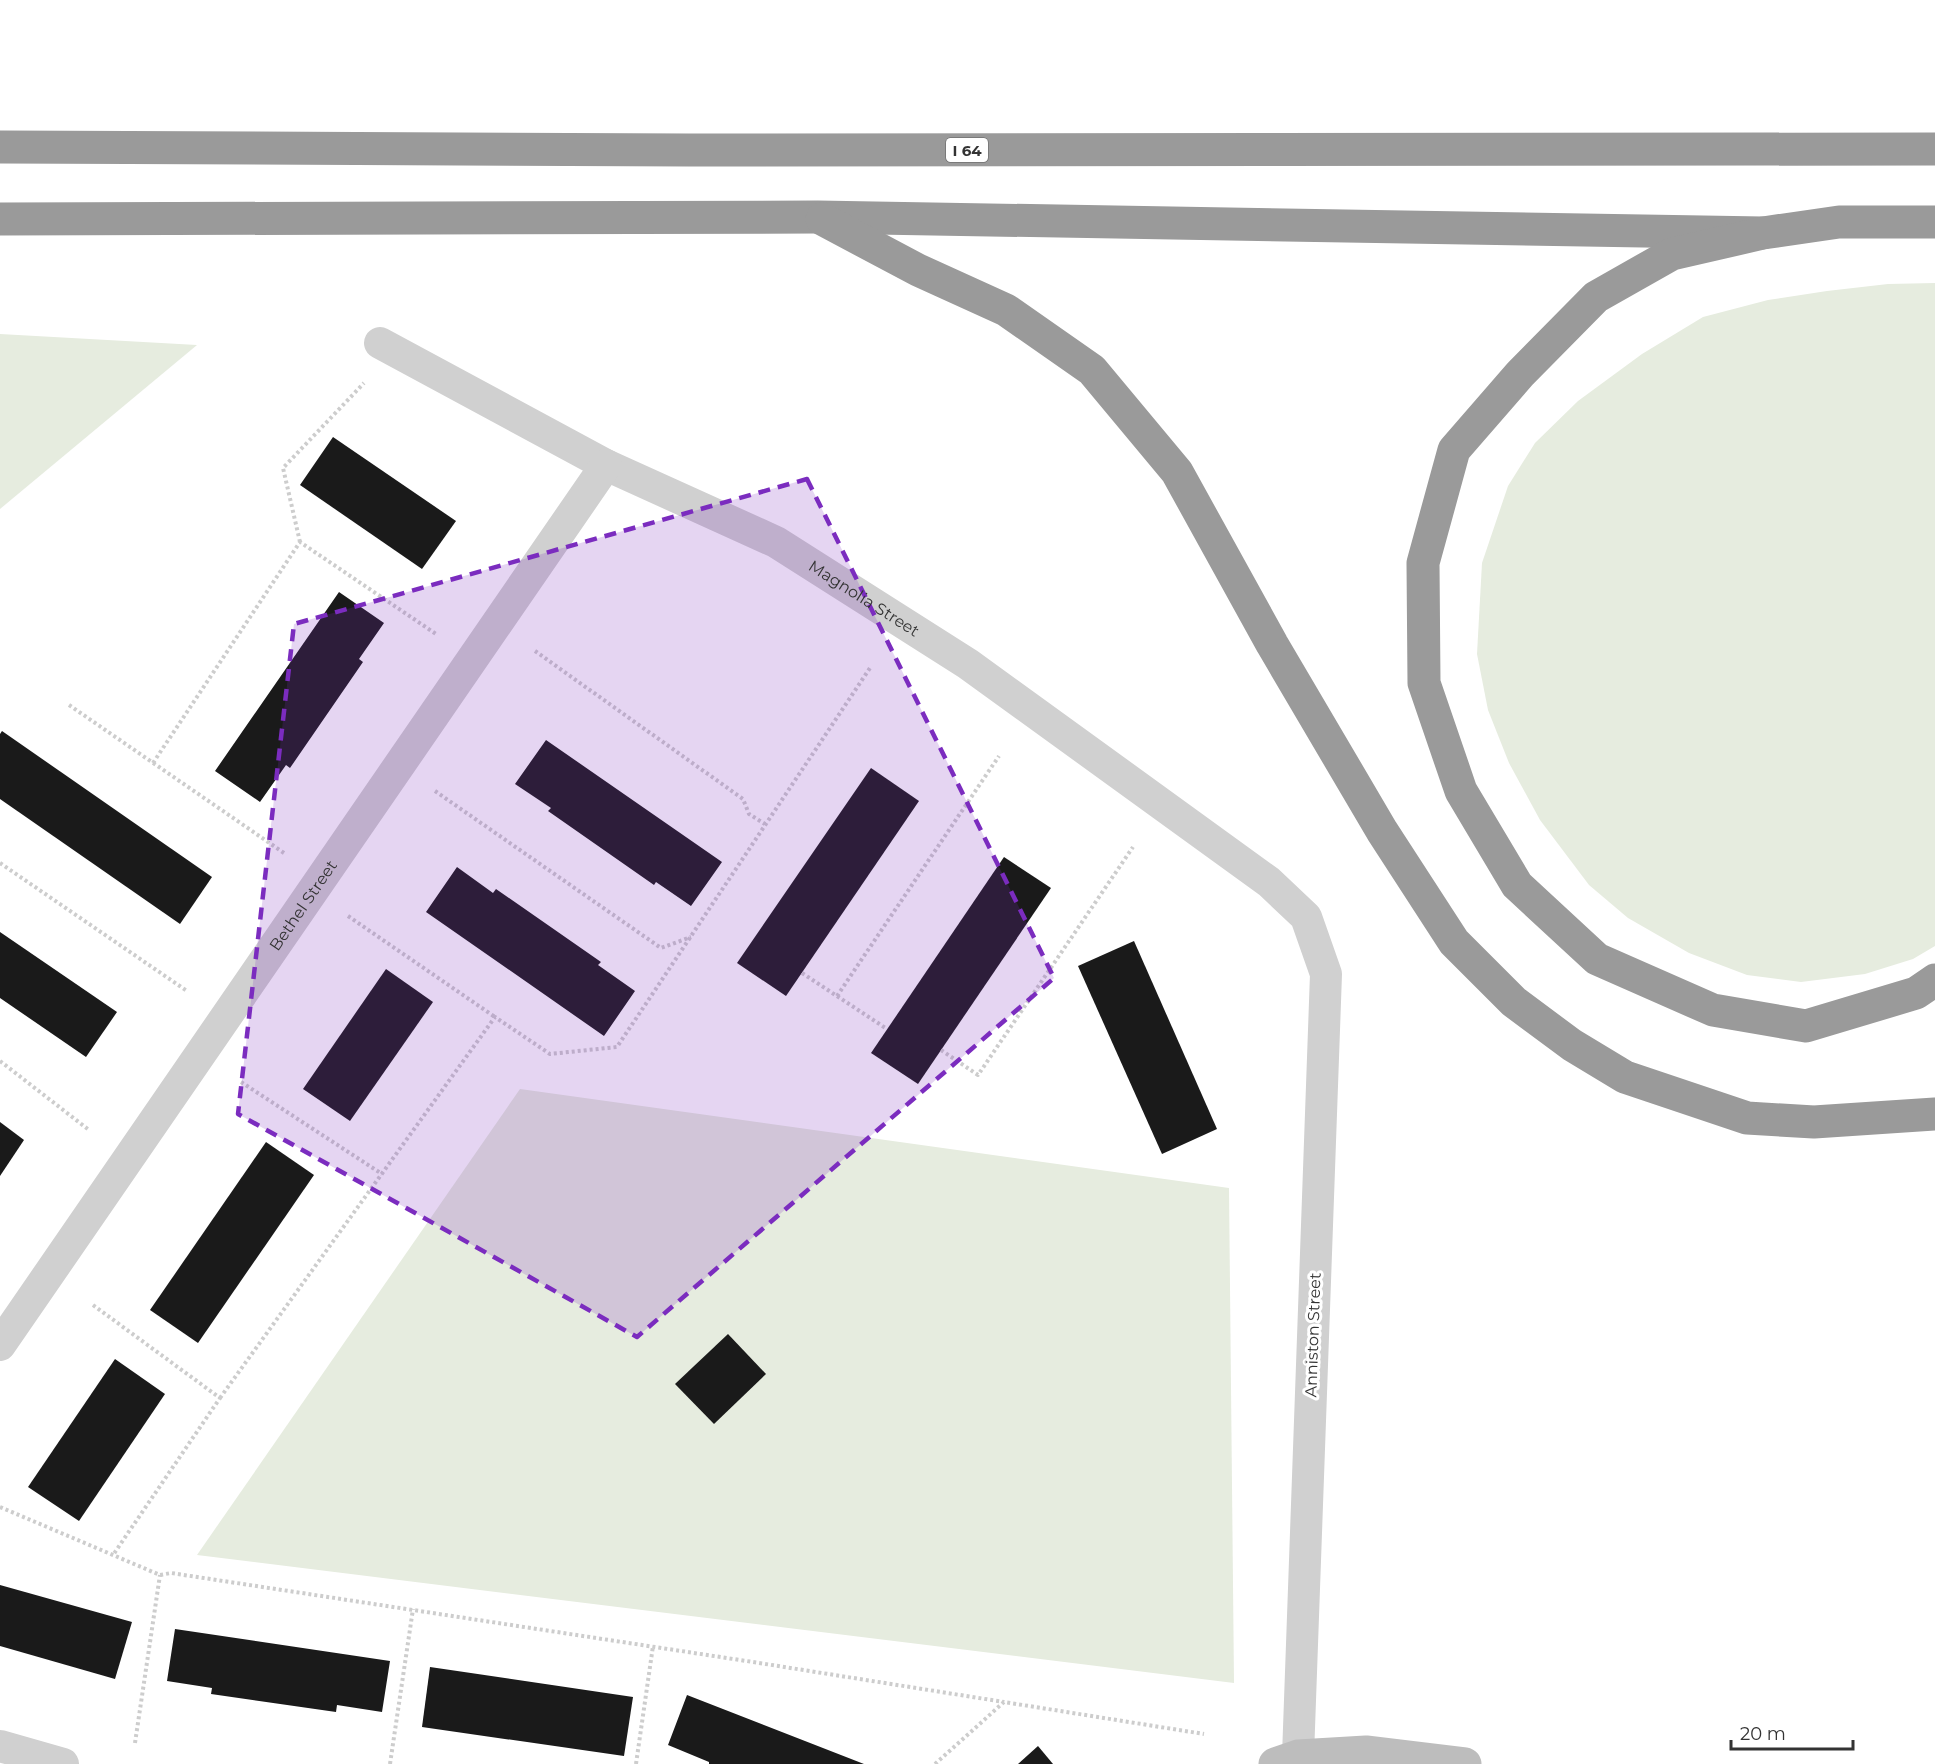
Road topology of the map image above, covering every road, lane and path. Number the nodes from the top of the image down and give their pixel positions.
1 (0, 147) edge
2 (1935, 150) edge
3 (818, 217) junction
4 (0, 219) edge
5 (1935, 222) edge
6 (1763, 233) junction
7 (380, 343) dead end
8 (364, 383) dead end
9 (606, 465) junction
10 (300, 542) junction
11 (436, 634) dead end
12 (535, 651) dead end
13 (870, 668) dead end
14 (69, 705) dead end
15 (999, 756) dead end
16 (153, 763) junction
17 (435, 791) dead end
18 (765, 825) junction
19 (1133, 847) dead end
20 (284, 853) dead end
21 (0, 863) edge
22 (348, 916) dead end
23 (1306, 917) joint
24 (691, 937) junction
25 (802, 973) dead end
26 (1935, 980) edge
27 (186, 991) dead end
28 (837, 996) junction
29 (495, 1017) junction
30 (887, 1029) dead end
31 (941, 1050) dead end
32 (0, 1061) edge
33 (241, 1082) dead end
34 (1935, 1114) edge
35 (89, 1130) dead end
36 (382, 1174) junction
37 (93, 1305) dead end
38 (8, 1313) edge
39 (0, 1345) edge
40 (220, 1398) junction
41 (0, 1507) edge
42 (112, 1555) junction
43 (160, 1575) junction
44 (413, 1609) junction
45 (653, 1646) junction
46 (1004, 1702) junction
47 (1204, 1734) dead end
48 (135, 1743) dead end
49 (0, 1746) edge
50 (1287, 1760) edge
51 (63, 1764) edge
52 (390, 1764) edge
53 (636, 1764) edge
54 (935, 1764) edge
55 (1465, 1764) edge

1 - 2 highway, I 64
3 - 4 highway
3 - 6 highway
3 - 34 highway
5 - 6 highway
6 - 26 highway
7 - 9 street, Magnolia Street
8 - 10 path
9 - 23 street, Magnolia Street
9 - 38 street, Bethel Street
10 - 11 path
10 - 16 path
12 - 18 path
13 - 18 path
14 - 16 path
15 - 28 path
16 - 20 path
17 - 24 path
18 - 24 path
19 - 31 path
21 - 27 path
22 - 29 path
23 - 50 street, Anniston Street
24 - 29 path
25 - 28 path
28 - 30 path
29 - 36 path
32 - 35 path
33 - 36 path
36 - 40 path
37 - 40 path
38 - 39 street, Bethel Street
40 - 42 path
41 - 42 path
42 - 43 path
43 - 44 path
43 - 48 path
44 - 45 path
44 - 52 path
45 - 46 path
45 - 53 path
46 - 47 path
46 - 54 path
49 - 51 street
50 - 55 street

